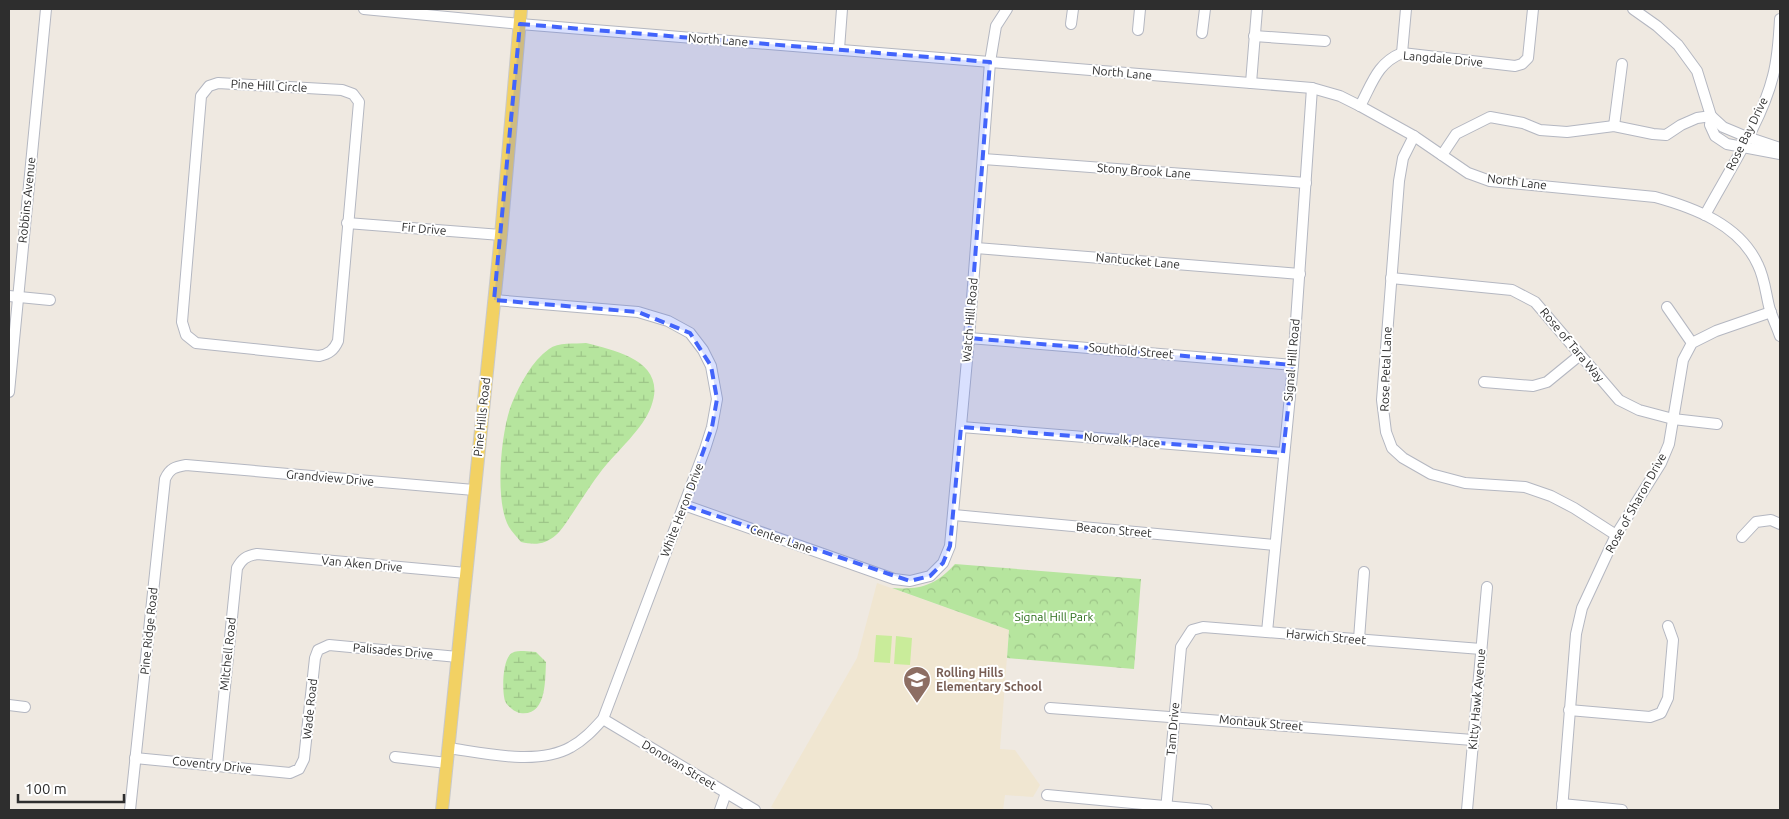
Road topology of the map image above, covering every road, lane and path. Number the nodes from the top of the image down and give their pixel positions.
1 (46, 9) edge
2 (364, 9) edge
3 (521, 9) edge
4 (842, 9) edge
5 (1008, 9) edge
6 (1073, 9) edge
7 (1140, 9) edge
8 (1205, 9) edge
9 (1256, 9) edge
10 (1406, 9) edge
11 (1533, 9) edge
12 (1633, 9) edge
13 (1780, 19) edge
14 (520, 24) junction
15 (1071, 24) dead end
16 (1138, 30) dead end
17 (1202, 32) dead end
18 (1254, 36) junction
19 (1325, 40) dead end
20 (838, 49) junction
21 (1402, 53) junction
22 (990, 62) junction
23 (1622, 64) dead end
24 (1251, 83) junction
25 (1312, 88) junction
26 (1360, 106) junction
27 (1711, 116) junction
28 (1614, 126) junction
29 (1414, 136) junction
30 (1747, 137) junction
31 (1742, 147) junction
32 (1780, 148) edge
33 (1780, 154) edge
34 (1445, 157) junction
35 (983, 159) junction
36 (1306, 183) junction
37 (1705, 215) junction
38 (347, 223) junction
39 (500, 236) junction
40 (976, 248) junction
41 (1300, 274) junction
42 (1391, 278) junction
43 (13, 297) edge
44 (50, 300) dead end
45 (494, 300) junction
46 (1667, 307) dead end
47 (1771, 312) junction
48 (1780, 336) edge
49 (969, 338) junction
50 (1692, 343) junction
51 (1580, 355) junction
52 (1293, 365) junction
53 (1484, 382) dead end
54 (9, 392) edge
55 (1673, 419) junction
56 (1716, 424) dead end
57 (960, 427) junction
58 (1284, 453) junction
59 (186, 465) joint
60 (474, 490) junction
61 (684, 505) junction
62 (954, 515) junction
63 (1780, 524) edge
64 (1616, 535) junction
65 (1742, 537) dead end
66 (1275, 545) junction
67 (257, 554) joint
68 (1364, 572) dead end
69 (466, 574) junction
70 (879, 574) joint
71 (1487, 587) dead end
72 (1668, 626) dead end
73 (1267, 632) junction
74 (1359, 639) junction
75 (328, 645) joint
76 (1181, 647) joint
77 (1481, 649) junction
78 (458, 657) junction
79 (9, 705) edge
80 (25, 706) dead end
81 (1050, 708) dead end
82 (1569, 710) junction
83 (1174, 716) junction
84 (603, 719) junction
85 (1473, 740) junction
86 (448, 748) junction
87 (395, 757) dead end
88 (135, 758) junction
89 (447, 763) junction
90 (217, 766) junction
91 (290, 773) joint
92 (726, 793) junction
93 (1047, 795) dead end
94 (1562, 807) edge
95 (1167, 809) edge
96 (130, 810) edge
97 (442, 810) edge
98 (720, 810) edge
99 (755, 810) edge
100 (1207, 810) edge
101 (1467, 810) edge
102 (1622, 810) edge

1 - 43 street, Robbins Avenue
2 - 14 street, North Lane
3 - 14 main road, Pine Hills Road
4 - 20 street
5 - 22 street, Watch Hill Road
6 - 15 street
7 - 16 street
8 - 17 street
9 - 18 street
10 - 21 street
11 - 21 street, Langdale Drive
12 - 27 street
13 - 30 street, Rose Bay Drive
14 - 20 street, North Lane
14 - 39 main road, Pine Hills Road
18 - 19 street
18 - 24 street
20 - 22 street, North Lane
21 - 26 street, Langdale Drive
22 - 24 street, North Lane
22 - 35 street, Watch Hill Road
23 - 28 street
24 - 25 street, North Lane
25 - 26 street, North Lane
25 - 36 street, Signal Hill Road
26 - 29 street, North Lane
27 - 28 street
27 - 30 street
27 - 31 street
28 - 34 street
29 - 34 street, North Lane
29 - 42 street, Rose Petal Lane
30 - 31 street, Rose Bay Drive
30 - 32 street
31 - 33 street
31 - 37 street, Rose Bay Drive
34 - 37 street, North Lane
35 - 36 street, Stony Brook Lane
35 - 40 street, Watch Hill Road
36 - 41 street, Signal Hill Road
37 - 47 street, North Lane
38 - 38 street, Pine Hill Circle
38 - 39 street, Fir Drive
39 - 45 main road, Pine Hills Road
40 - 41 street, Nantucket Lane
40 - 49 street, Watch Hill Road
41 - 52 street, Signal Hill Road
42 - 51 street, Rose of Tara Way
42 - 64 street, Rose Petal Lane
43 - 44 street
43 - 54 street, Robbins Avenue
45 - 60 main road, Pine Hills Road
45 - 61 street, White Heron Drive
46 - 50 street
47 - 48 street, North Lane
47 - 50 street
49 - 52 street, Southold Street
49 - 57 street, Watch Hill Road
50 - 55 street, Rose of Sharon Drive
51 - 53 street
51 - 55 street, Rose of Tara Way
52 - 58 street, Signal Hill Road
55 - 56 street, Rose of Tara Way
55 - 64 street, Rose of Sharon Drive
57 - 58 street, Norwalk Place
57 - 62 street, Watch Hill Road
58 - 66 street, Signal Hill Road
59 - 60 street, Grandview Drive
59 - 88 street, Pine Ridge Road
60 - 69 main road, Pine Hills Road
61 - 70 street, Center Lane
61 - 84 street, White Heron Drive
62 - 66 street, Beacon Street
62 - 70 street, Watch Hill Road
63 - 65 street
64 - 82 street, Rose of Sharon Drive
66 - 73 street, Signal Hill Road
67 - 69 street, Van Aken Drive
67 - 90 street, Mitchell Road
68 - 74 street
69 - 78 main road, Pine Hills Road
71 - 77 street, Kitty Hawk Avenue
72 - 82 street
73 - 74 street, Harwich Street
73 - 76 street, Harwich Street
74 - 77 street, Harwich Street
75 - 78 street, Palisades Drive
75 - 91 street, Wade Road
76 - 83 street, Tam Drive
77 - 85 street, Kitty Hawk Avenue
78 - 86 main road, Pine Hills Road
79 - 80 street
81 - 83 street, Montauk Street
82 - 94 street, Rose of Sharon Drive
83 - 85 street, Montauk Street
83 - 95 street, Tam Drive
84 - 86 street, White Heron Drive
84 - 92 street, Donovan Street
85 - 101 street, Kitty Hawk Avenue
86 - 89 main road, Pine Hills Road
87 - 89 street
88 - 90 street, Coventry Drive
88 - 96 street, Pine Ridge Road
89 - 97 main road, Pine Hills Road
90 - 91 street, Coventry Drive
92 - 98 street
92 - 99 street, Donovan Street
93 - 95 street
94 - 102 street, Rose of Sharon Drive
95 - 100 street

